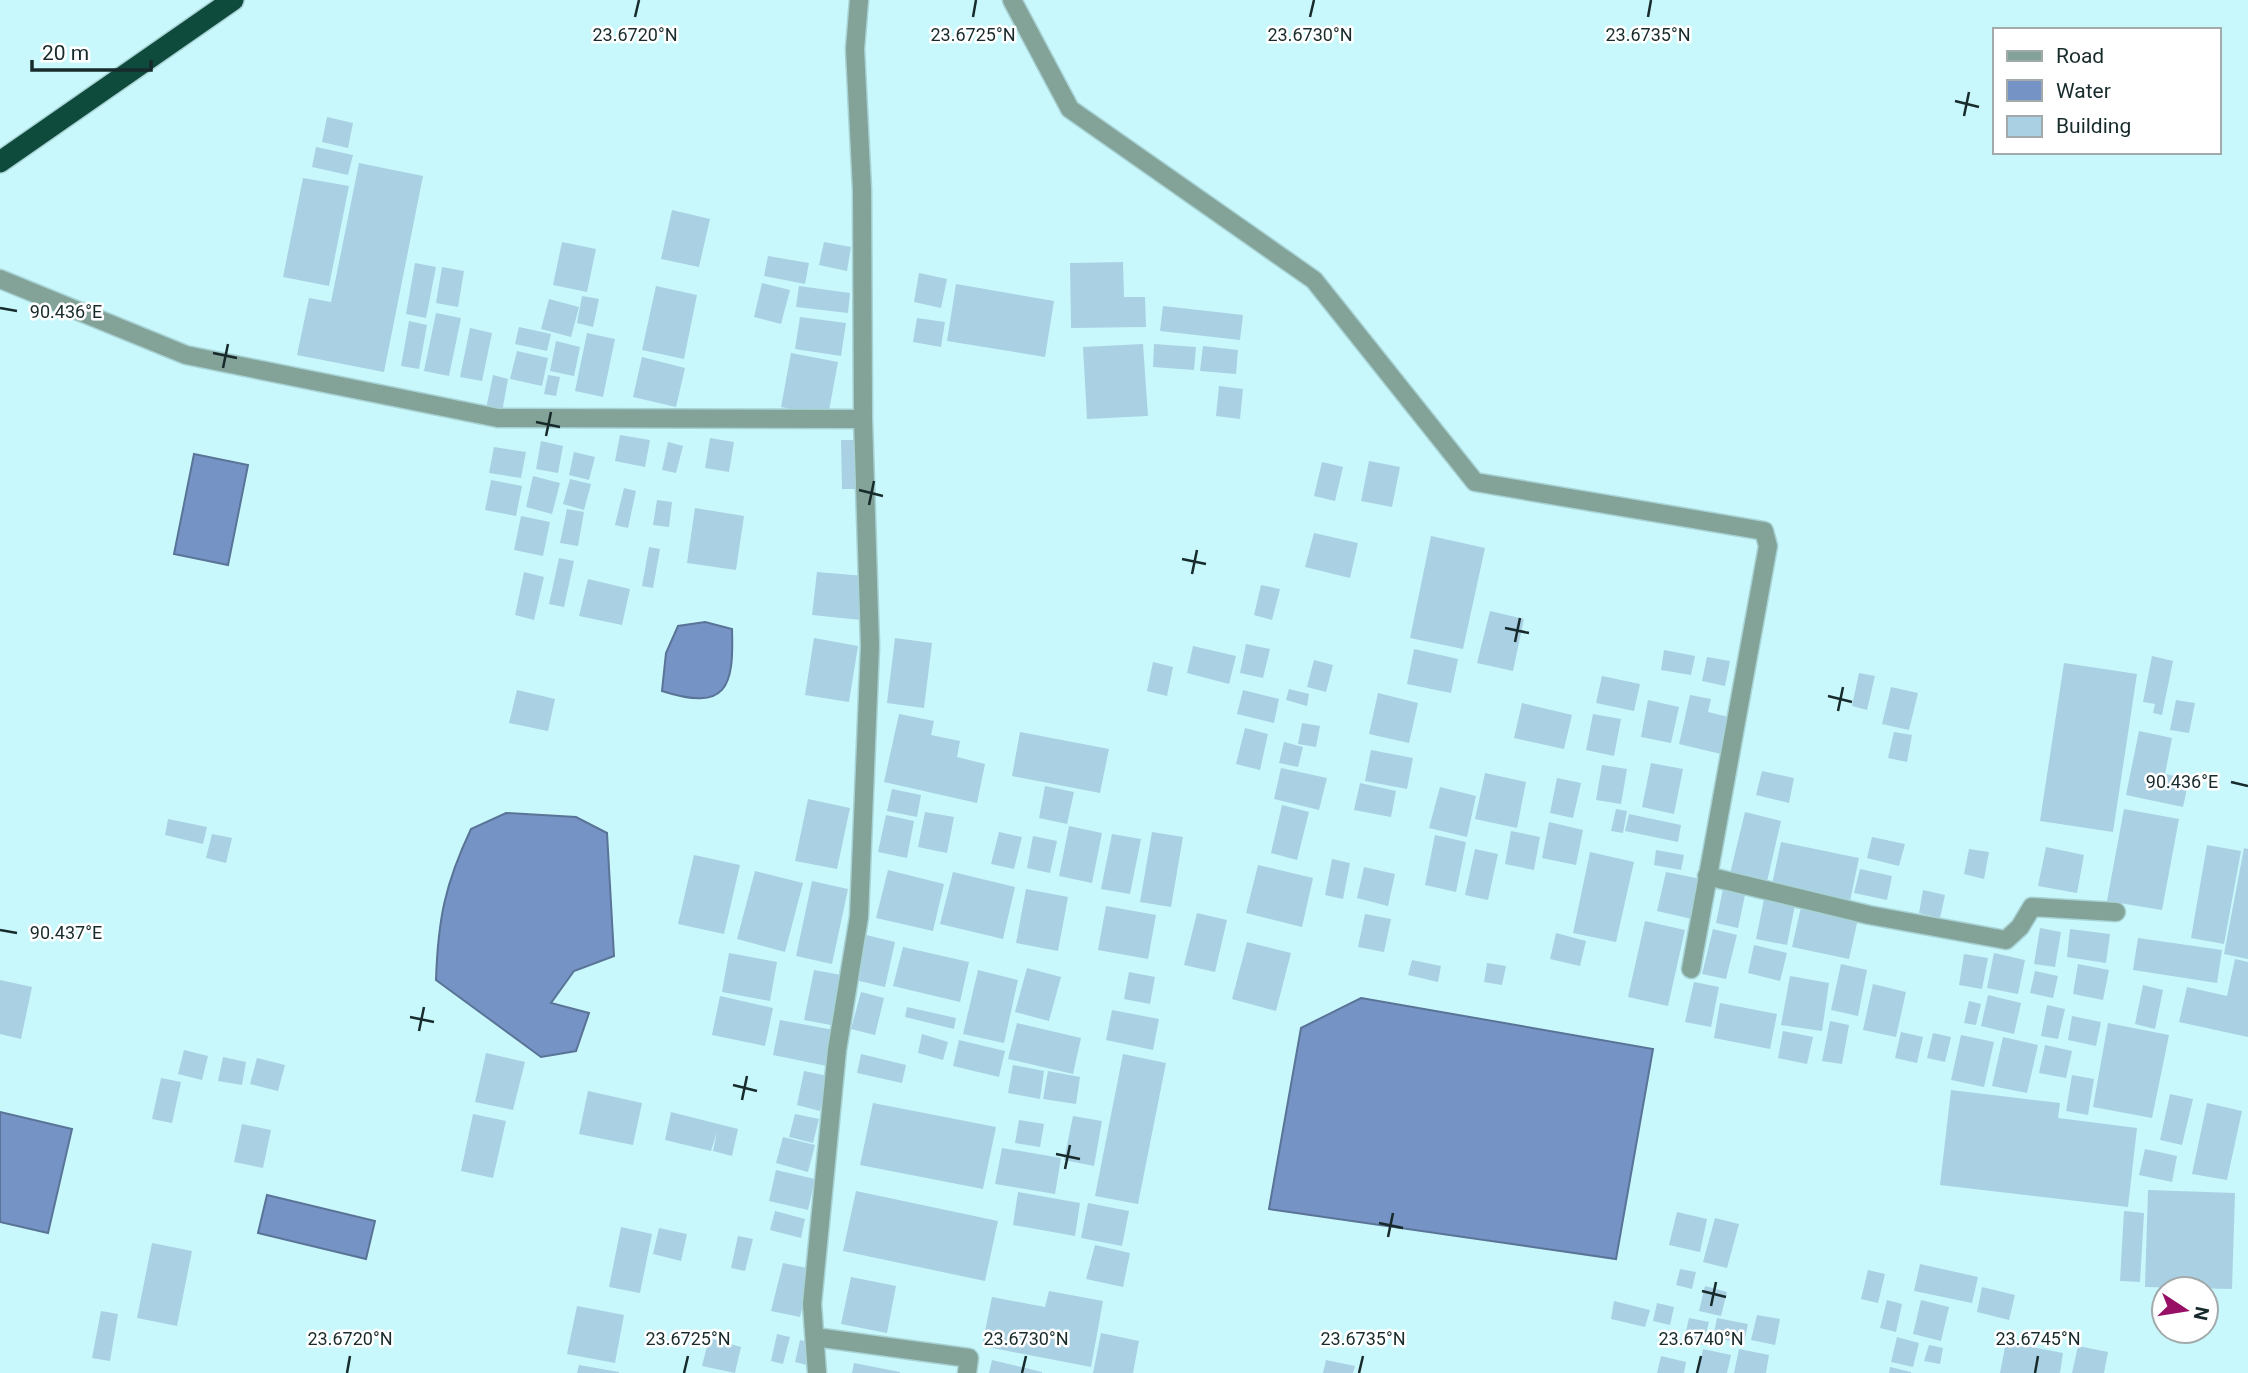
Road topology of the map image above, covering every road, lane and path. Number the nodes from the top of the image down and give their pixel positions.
1 (233, 0) edge
2 (859, 0) edge
3 (1012, 0) edge
4 (0, 162) edge
5 (0, 279) edge
6 (863, 419) junction
7 (1707, 876) junction
8 (2116, 912) dead end
9 (1690, 969) dead end
10 (815, 1337) junction
11 (817, 1373) edge
12 (967, 1373) edge

1 - 4 highway
2 - 6 street
3 - 7 street
5 - 6 street
6 - 10 street
7 - 8 street
7 - 9 street
10 - 11 street
10 - 12 street

